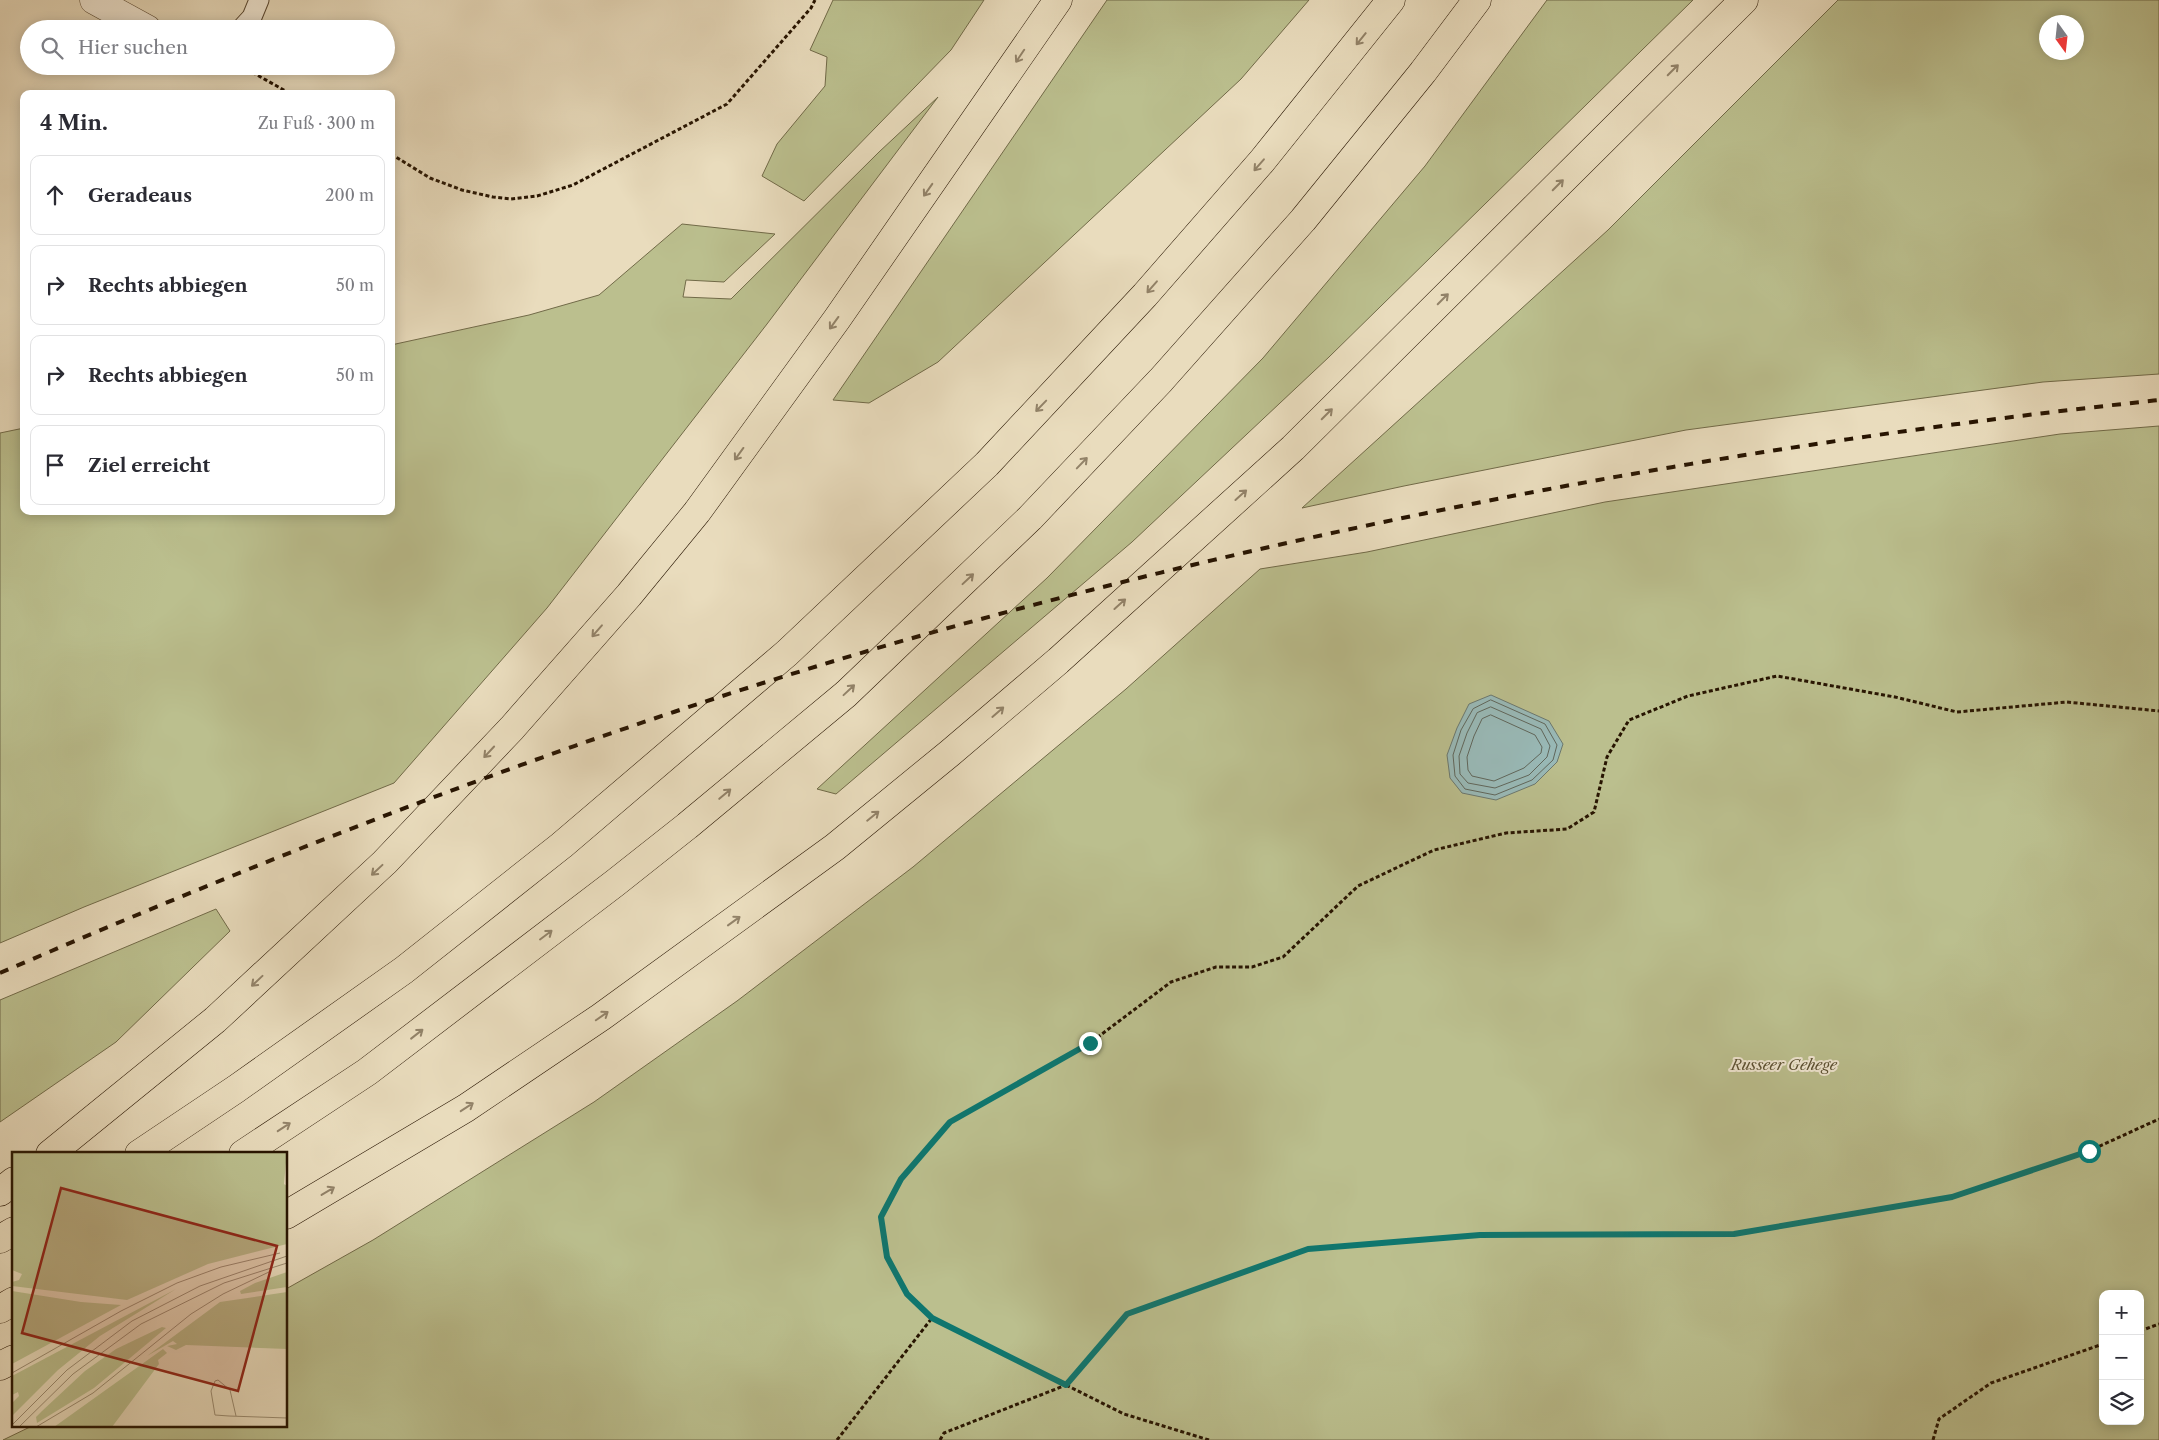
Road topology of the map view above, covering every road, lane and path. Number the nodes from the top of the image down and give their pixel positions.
1 (94, 0) edge
2 (259, 0) edge
3 (815, 0) edge
4 (1058, 0) edge
5 (1391, 0) edge
6 (1477, 0) edge
7 (1744, 0) edge
8 (131, 20) edge
9 (249, 20) edge
10 (258, 75) edge
11 (284, 90) edge
12 (395, 156) edge
13 (2159, 711) edge
14 (2159, 1119) edge
15 (52, 1152) edge
16 (142, 1152) edge
17 (246, 1152) edge
18 (12, 1183) edge
19 (0, 1192) edge
20 (288, 1214) edge
21 (12, 1232) edge
22 (0, 1239) edge
23 (12, 1301) edge
24 (0, 1309) edge
25 (932, 1318) junction
26 (2159, 1324) edge
27 (2144, 1330) edge
28 (2099, 1345) edge
29 (12, 1360) edge
30 (0, 1366) edge
31 (1066, 1385) junction
32 (837, 1440) edge
33 (940, 1440) edge
34 (1209, 1440) edge
35 (1933, 1440) edge

1 - 8 street
2 - 9 lane
3 - 12 path
4 -> 15 highway
5 -> 16 highway
17 -> 6 highway
20 -> 7 highway
10 - 11 path
13 - 25 path
14 - 31 path
18 - 19 highway
21 - 22 highway
23 - 24 highway
25 - 31 path
25 - 32 path
26 - 27 path
28 - 35 path
29 - 30 highway
31 - 33 path
31 - 34 path

